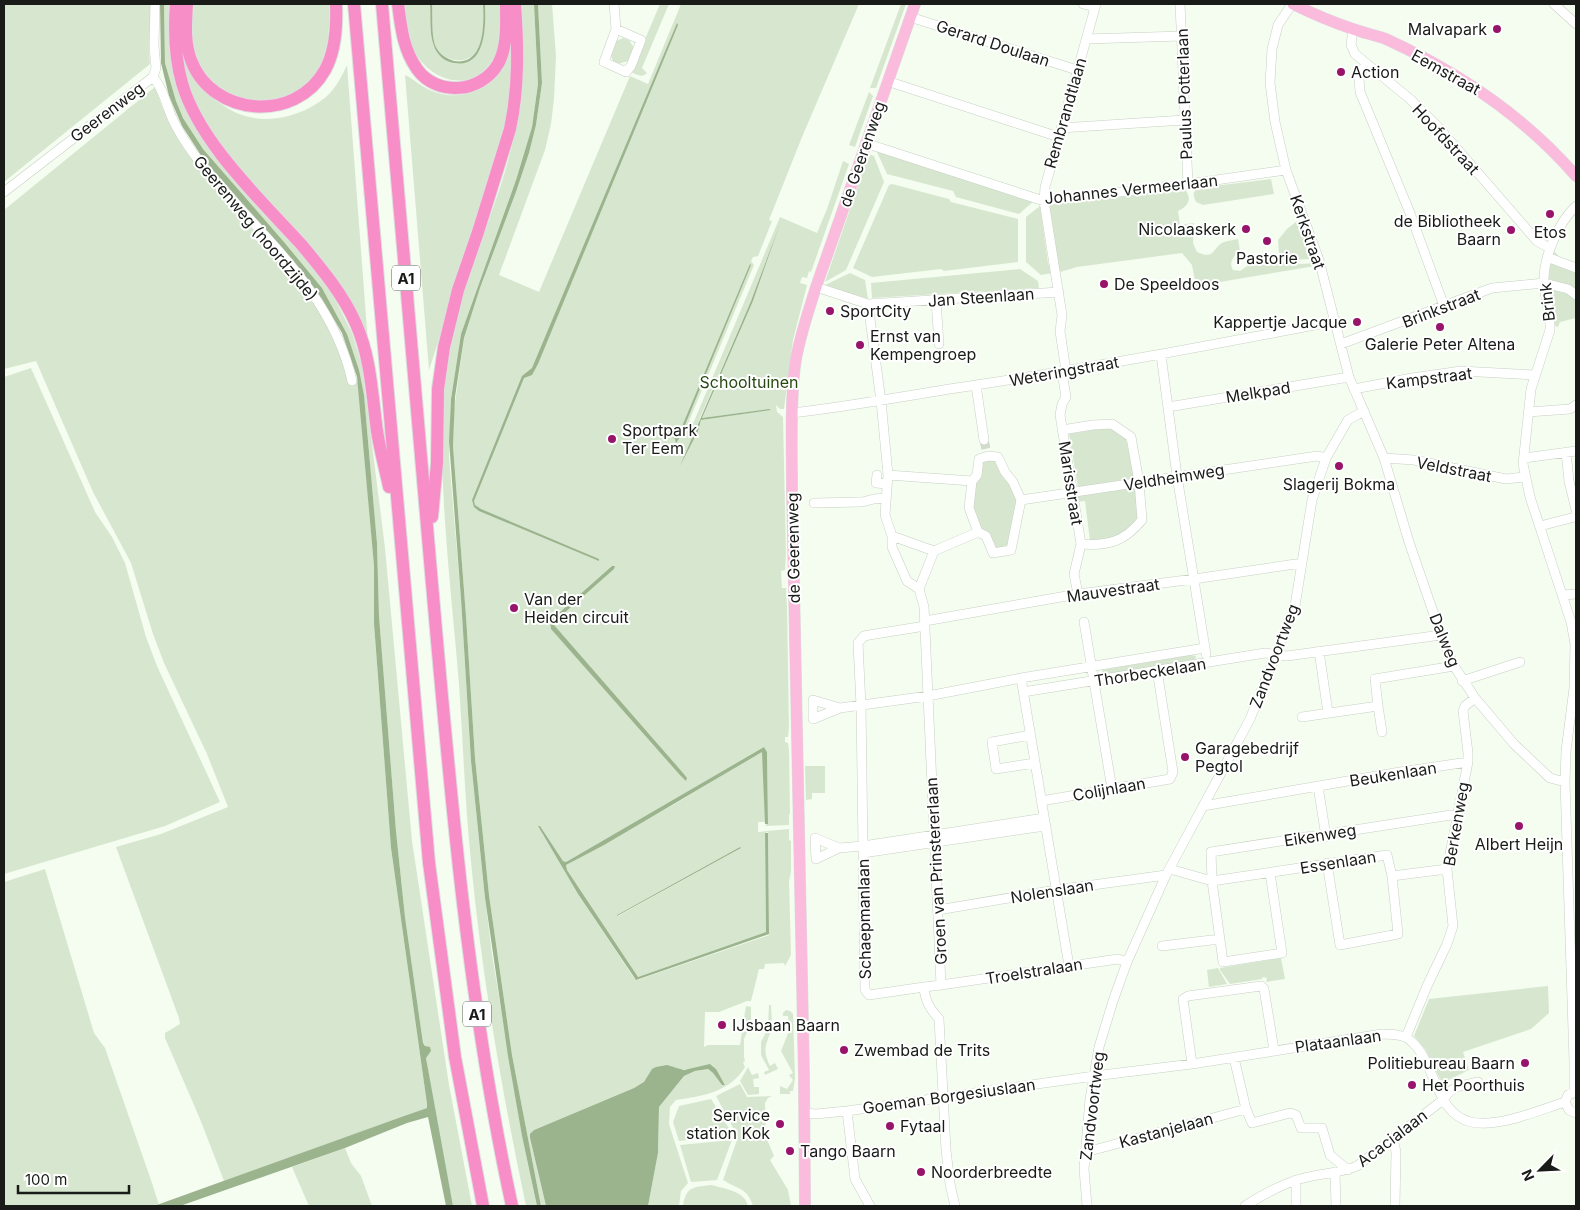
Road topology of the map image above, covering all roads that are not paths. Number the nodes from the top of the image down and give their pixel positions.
1 (154, 4) edge
2 (176, 4) edge
3 (187, 4) edge
4 (336, 4) edge
5 (354, 4) edge
6 (382, 4) edge
7 (398, 4) edge
8 (506, 4) edge
9 (515, 4) edge
10 (614, 4) edge
11 (915, 4) edge
12 (1083, 4) edge
13 (1180, 4) edge
14 (1293, 4) edge
15 (1554, 4) edge
16 (1095, 6) edge
17 (910, 16) junction
18 (1576, 24) edge
19 (616, 29) junction
20 (1353, 29) junction
21 (1181, 36) junction
22 (1086, 40) junction
23 (1366, 63) junction
24 (1076, 70) junction
25 (153, 77) junction
26 (888, 81) junction
27 (1184, 120) junction
28 (1060, 132) junction
29 (865, 143) junction
30 (1286, 170) junction
31 (1576, 176) edge
32 (1188, 184) junction
33 (4, 192) edge
34 (1044, 201) junction
35 (1576, 206) edge
36 (1548, 253) junction
37 (1576, 268) edge
38 (1544, 283) junction
39 (816, 287) junction
40 (1059, 292) junction
41 (1576, 295) edge
42 (936, 300) junction
43 (868, 304) junction
44 (1444, 306) junction
45 (1336, 322) junction
46 (940, 344) dead end
47 (1341, 344) junction
48 (1161, 355) junction
49 (1064, 371) junction
50 (1535, 375) junction
51 (1349, 377) junction
52 (352, 381) dead end
53 (976, 385) junction
54 (1354, 389) junction
55 (881, 401) junction
56 (1576, 406) edge
57 (1168, 407) junction
58 (1364, 411) junction
59 (1528, 412) junction
60 (792, 413) junction
61 (1062, 430) junction
62 (986, 448) junction
63 (1576, 451) edge
64 (1566, 452) junction
65 (1326, 458) junction
66 (1384, 458) junction
67 (1524, 458) junction
68 (1177, 476) junction
69 (1524, 476) junction
70 (887, 479) junction
71 (972, 481) junction
72 (1139, 482) junction
73 (1072, 492) junction
74 (876, 494) dead end
75 (886, 498) junction
76 (1021, 500) junction
77 (814, 502) dead end
78 (1576, 510) edge
79 (1576, 514) edge
80 (1540, 526) junction
81 (978, 532) junction
82 (892, 536) junction
83 (401, 543) junction
84 (1081, 544) junction
85 (934, 551) junction
86 (430, 552) junction
87 (1302, 563) junction
88 (1194, 579) junction
89 (918, 589) junction
90 (1078, 594) junction
91 (1576, 594) edge
92 (1562, 595) junction
93 (1084, 622) dead end
94 (925, 623) junction
95 (1441, 635) junction
96 (858, 643) joint
97 (1205, 648) junction
98 (1320, 651) junction
99 (1276, 655) junction
100 (1208, 662) junction
101 (1520, 662) dead end
102 (1454, 666) junction
103 (1092, 667) junction
104 (1157, 670) junction
105 (1021, 678) junction
106 (1462, 680) junction
107 (1094, 681) junction
108 (1023, 692) junction
109 (928, 696) junction
110 (1475, 698) junction
111 (861, 706) junction
112 (1378, 706) junction
113 (840, 708) dead end
114 (1573, 712) edge
115 (1328, 714) junction
116 (1302, 717) dead end
117 (1382, 732) dead end
118 (1030, 736) junction
119 (1468, 762) junction
120 (1035, 763) junction
121 (1565, 782) junction
122 (1318, 786) junction
123 (1112, 789) junction
124 (1565, 797) junction
125 (1576, 798) edge
126 (1041, 801) junction
127 (1203, 806) junction
128 (1457, 816) junction
129 (1045, 822) junction
130 (1326, 837) junction
131 (934, 839) junction
132 (839, 848) dead end
133 (863, 850) junction
134 (1328, 863) junction
135 (1446, 869) junction
136 (1168, 872) junction
137 (1270, 873) junction
138 (1392, 876) junction
139 (1212, 881) junction
140 (1056, 890) junction
141 (938, 910) junction
142 (1220, 939) junction
143 (1162, 946) dead end
144 (1127, 962) junction
145 (1068, 966) junction
146 (941, 985) junction
147 (924, 987) junction
148 (1406, 1037) junction
149 (1274, 1050) junction
150 (1234, 1058) junction
151 (1192, 1064) junction
152 (1094, 1076) junction
153 (1478, 1082) dead end
154 (1575, 1092) edge
155 (945, 1097) junction
156 (1443, 1100) junction
157 (1565, 1102) junction
158 (1246, 1108) junction
159 (846, 1111) junction
160 (804, 1113) junction
161 (1576, 1113) edge
162 (1393, 1139) junction
163 (1086, 1152) junction
164 (1348, 1170) junction
165 (1335, 1172) junction
166 (1296, 1180) junction
167 (483, 1206) edge
168 (512, 1206) edge
169 (805, 1206) edge
170 (870, 1206) edge
171 (955, 1206) edge
172 (1087, 1206) edge
173 (1245, 1206) edge
174 (1296, 1206) edge
175 (1336, 1206) edge
176 (1395, 1206) edge

1 - 25 street, Geerenweg
2 - 83 highway, A1
3 - 4 highway
5 - 83 highway, A1
6 - 86 highway, A1
7 - 8 highway
9 - 86 highway, A1
10 - 19 street
11 - 17 main road, de Geerenweg
12 - 16 street
13 - 21 street, Paulus Potterlaan
14 - 20 main road, Eemstraat
14 - 30 street, Kerkstraat
15 - 18 street
16 - 22 street, Rembrandtlaan
17 - 24 street, Gerard Doulaan
17 - 26 main road, de Geerenweg
19 - 19 street
20 - 23 street, Hoofdstraat
20 - 31 main road, Eemstraat
21 - 22 street
21 - 27 street, Paulus Potterlaan
22 - 24 street, Rembrandtlaan
23 - 36 street, Hoofdstraat
23 - 44 street
24 - 28 street, Rembrandtlaan
25 - 33 street, Geerenweg
25 - 52 street, Geerenweg (noordzijde)
26 - 28 street
26 - 29 main road, de Geerenweg
27 - 28 street
27 - 32 street, Paulus Potterlaan
28 - 34 street, Rembrandtlaan
29 - 34 street, Johannes Vermeerlaan
29 - 39 main road, de Geerenweg
30 - 32 street, Johannes Vermeerlaan
30 - 45 street, Kerkstraat
32 - 34 street, Johannes Vermeerlaan
34 - 40 street, Rembrandtlaan
35 - 36 street, Brink
36 - 37 street, Hoofdstraat
36 - 38 street, Brink
38 - 41 street, Brinkstraat
38 - 44 street, Brinkstraat
38 - 50 street, Brink
39 - 43 street, Jan Steenlaan
39 - 60 main road, de Geerenweg
40 - 42 street, Jan Steenlaan
40 - 49 street, Rembrandtlaan
42 - 43 street, Jan Steenlaan
42 - 46 street
43 - 55 street
44 - 47 street, Brinkstraat
45 - 47 street, Kerkstraat
45 - 48 street, Weteringstraat
47 - 51 street, Kerkstraat
48 - 49 street, Weteringstraat
48 - 57 street
49 - 53 street, Weteringstraat
49 - 61 street, Marisstraat
50 - 54 street, Kampstraat
50 - 59 street, Brink
51 - 54 street, Kerkstraat
51 - 57 street, Melkpad
53 - 55 street, Weteringstraat
53 - 62 street
54 - 58 street, Kerkstraat
55 - 60 street, Weteringstraat
55 - 70 street
56 - 59 street
57 - 68 street
58 - 65 street, Zandvoortweg
58 - 66 street, Kerkstraat
59 - 67 street, Brink
60 - 160 main road, de Geerenweg
61 - 72 street
61 - 73 street, Marisstraat
62 - 71 street
62 - 76 street
63 - 64 street
64 - 67 street
64 - 78 street
65 - 68 street, Veldheimweg
65 - 87 street, Zandvoortweg
66 - 69 street, Veldstraat
66 - 95 street, Dalweg
67 - 69 street, Brink
68 - 72 street, Veldheimweg
68 - 88 street
69 - 80 street, Brink
70 - 71 street
70 - 74 street
70 - 75 street
71 - 81 street
72 - 73 street, Veldheimweg
72 - 84 street
73 - 76 street, Veldheimweg
73 - 84 street, Marisstraat
75 - 77 street
75 - 82 street
76 - 81 street
79 - 80 street
80 - 92 street, Brink
81 - 85 street
82 - 85 street
82 - 89 street
83 - 167 highway, A1
84 - 90 street, Marisstraat
85 - 89 street
86 - 168 highway, A1
87 - 88 street, Mauvestraat
87 - 99 street, Zandvoortweg
88 - 90 street, Mauvestraat
88 - 97 street
89 - 94 street, Groen van Prinstererlaan
90 - 94 street, Mauvestraat
91 - 92 street
92 - 114 street, Brink
93 - 103 street, Thorbeckelaan
94 - 96 street, Mauvestraat
94 - 109 street, Groen van Prinstererlaan
95 - 98 street, Thorbeckelaan
95 - 102 street, Dalweg
96 - 111 street, Schaepmanlaan
97 - 100 street
97 - 103 street, Thorbeckelaan
98 - 99 street, Thorbeckelaan
98 - 115 street
99 - 100 street, Thorbeckelaan
99 - 127 street, Zandvoortweg
100 - 104 street, Thorbeckelaan
101 - 106 street
102 - 106 street, Dalweg
102 - 112 street
103 - 105 street, Thorbeckelaan
103 - 107 street
104 - 107 street, Thorbeckelaan
104 - 123 street, Colijnlaan
105 - 108 street
105 - 109 street, Thorbeckelaan
106 - 110 street, Dalweg
107 - 108 street, Thorbeckelaan
107 - 123 street
108 - 118 street
109 - 111 street, Thorbeckelaan
109 - 131 street, Groen van Prinstererlaan
110 - 119 street, Berkenweg
110 - 121 street, Dalweg
111 - 113 street
111 - 133 street, Schaepmanlaan
112 - 115 street
112 - 117 street
114 - 121 street, Brink
115 - 116 street
118 - 120 street
118 - 120 street
119 - 122 street, Beukenlaan
119 - 128 street, Berkenweg
120 - 126 street
121 - 124 street, Brink
122 - 127 street, Beukenlaan
122 - 130 street
123 - 126 street, Colijnlaan
124 - 125 street
124 - 154 street, Brink
126 - 129 street
127 - 136 street, Zandvoortweg
128 - 130 street, Eikenweg
128 - 135 street, Berkenweg
129 - 131 street
129 - 140 street
130 - 139 street, Eikenweg
131 - 133 street
131 - 141 street, Groen van Prinstererlaan
132 - 133 street, Schaepmanlaan
133 - 147 street, Schaepmanlaan
134 - 137 street, Essenlaan
134 - 138 street, Essenlaan
134 - 138 street
135 - 138 street, Essenlaan
135 - 148 street, Berkenweg
136 - 139 street
136 - 140 street, Nolenslaan
136 - 144 street, Zandvoortweg
137 - 139 street, Essenlaan
137 - 142 street
139 - 142 street
140 - 141 street, Nolenslaan
140 - 145 street
141 - 146 street, Groen van Prinstererlaan
142 - 143 street
144 - 145 street, Troelstralaan
144 - 152 street, Zandvoortweg
145 - 146 street, Troelstralaan
146 - 147 street, Groen van Prinstererlaan
147 - 155 street, Groen van Prinstererlaan
148 - 149 street, Plataanlaan
148 - 156 street
149 - 150 street, Plataanlaan
149 - 151 street
150 - 151 street, Plataanlaan
150 - 158 street
151 - 152 street, Plataanlaan
152 - 155 street, Goeman Borgesiuslaan
152 - 163 street, Zandvoortweg
153 - 156 street, Acacialaan
154 - 157 street
155 - 159 street, Goeman Borgesiuslaan
155 - 171 street, Groen van Prinstererlaan
156 - 157 street
156 - 162 street, Acacialaan
157 - 161 street
158 - 163 street, Kastanjelaan
158 - 164 street
159 - 160 street, Goeman Borgesiuslaan
159 - 170 street
160 - 169 main road, de Geerenweg
162 - 164 street, Acacialaan
162 - 176 street
163 - 172 street, Zandvoortweg
164 - 165 street, Acacialaan
165 - 166 street, Acacialaan
165 - 175 street
166 - 173 street, Acacialaan
166 - 174 street

